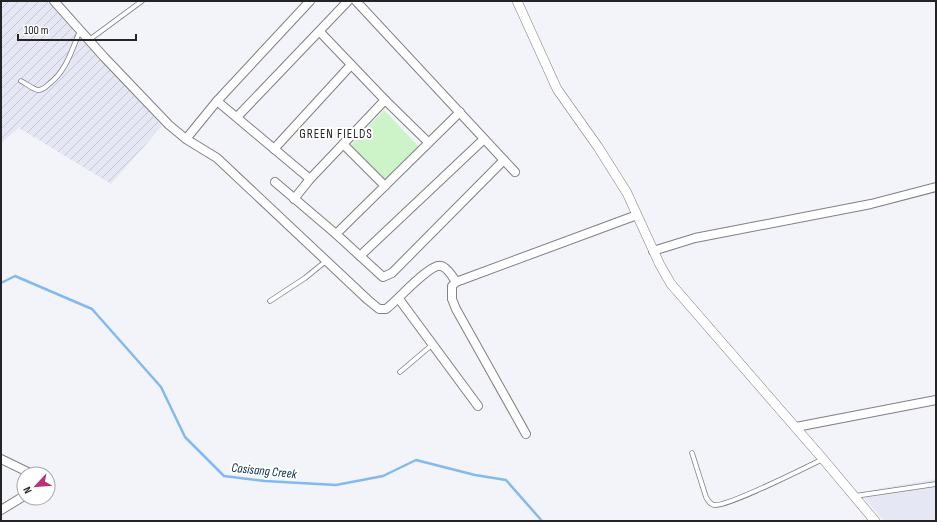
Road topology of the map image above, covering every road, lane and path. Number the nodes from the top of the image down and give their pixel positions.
1 (54, 1) edge
2 (142, 1) edge
3 (310, 1) edge
4 (348, 1) edge
5 (356, 1) edge
6 (517, 1) edge
7 (80, 31) junction
8 (320, 32) junction
9 (89, 40) junction
10 (351, 65) junction
11 (21, 81) dead end
12 (385, 100) junction
13 (217, 101) junction
14 (460, 112) junction
15 (237, 117) junction
16 (186, 139) junction
17 (484, 139) junction
18 (428, 142) junction
19 (343, 144) junction
20 (274, 150) junction
21 (504, 160) junction
22 (515, 172) dead end
23 (310, 179) junction
24 (275, 182) dead end
25 (385, 186) junction
26 (936, 187) edge
27 (294, 199) junction
28 (637, 215) junction
29 (336, 234) junction
30 (653, 251) junction
31 (360, 256) junction
32 (326, 261) junction
33 (456, 282) junction
34 (399, 299) junction
35 (270, 301) dead end
36 (434, 344) junction
37 (400, 372) dead end
38 (936, 400) edge
39 (478, 406) dead end
40 (796, 427) junction
41 (526, 434) dead end
42 (692, 453) dead end
43 (824, 459) junction
44 (1, 460) edge
45 (16, 467) edge
46 (936, 484) edge
47 (855, 496) junction
48 (16, 501) edge
49 (1, 510) edge
50 (875, 521) edge

1 - 7 street
2 - 9 lane
3 - 13 street
4 - 8 street
5 - 14 street
6 - 28 street
7 - 9 street
7 - 11 lane
8 - 10 street
8 - 15 street
9 - 16 street
10 - 12 street
10 - 20 street
12 - 18 street
12 - 19 street
13 - 15 street
13 - 16 street
14 - 17 street
14 - 18 street
15 - 20 street
16 - 32 street
17 - 21 street
17 - 31 street
18 - 25 street
19 - 23 street
19 - 25 street
20 - 23 street
21 - 22 street
21 - 31 street
23 - 27 street
24 - 27 street
25 - 29 street
26 - 30 street
27 - 29 street
28 - 30 street
28 - 33 street
29 - 31 street
30 - 40 street
32 - 34 street
32 - 35 lane
33 - 34 street
33 - 41 street
34 - 36 street
36 - 37 lane
36 - 39 street
38 - 40 street
40 - 43 street
42 - 43 lane
43 - 47 street
44 - 45 street
46 - 47 lane
47 - 50 street
48 - 49 street

